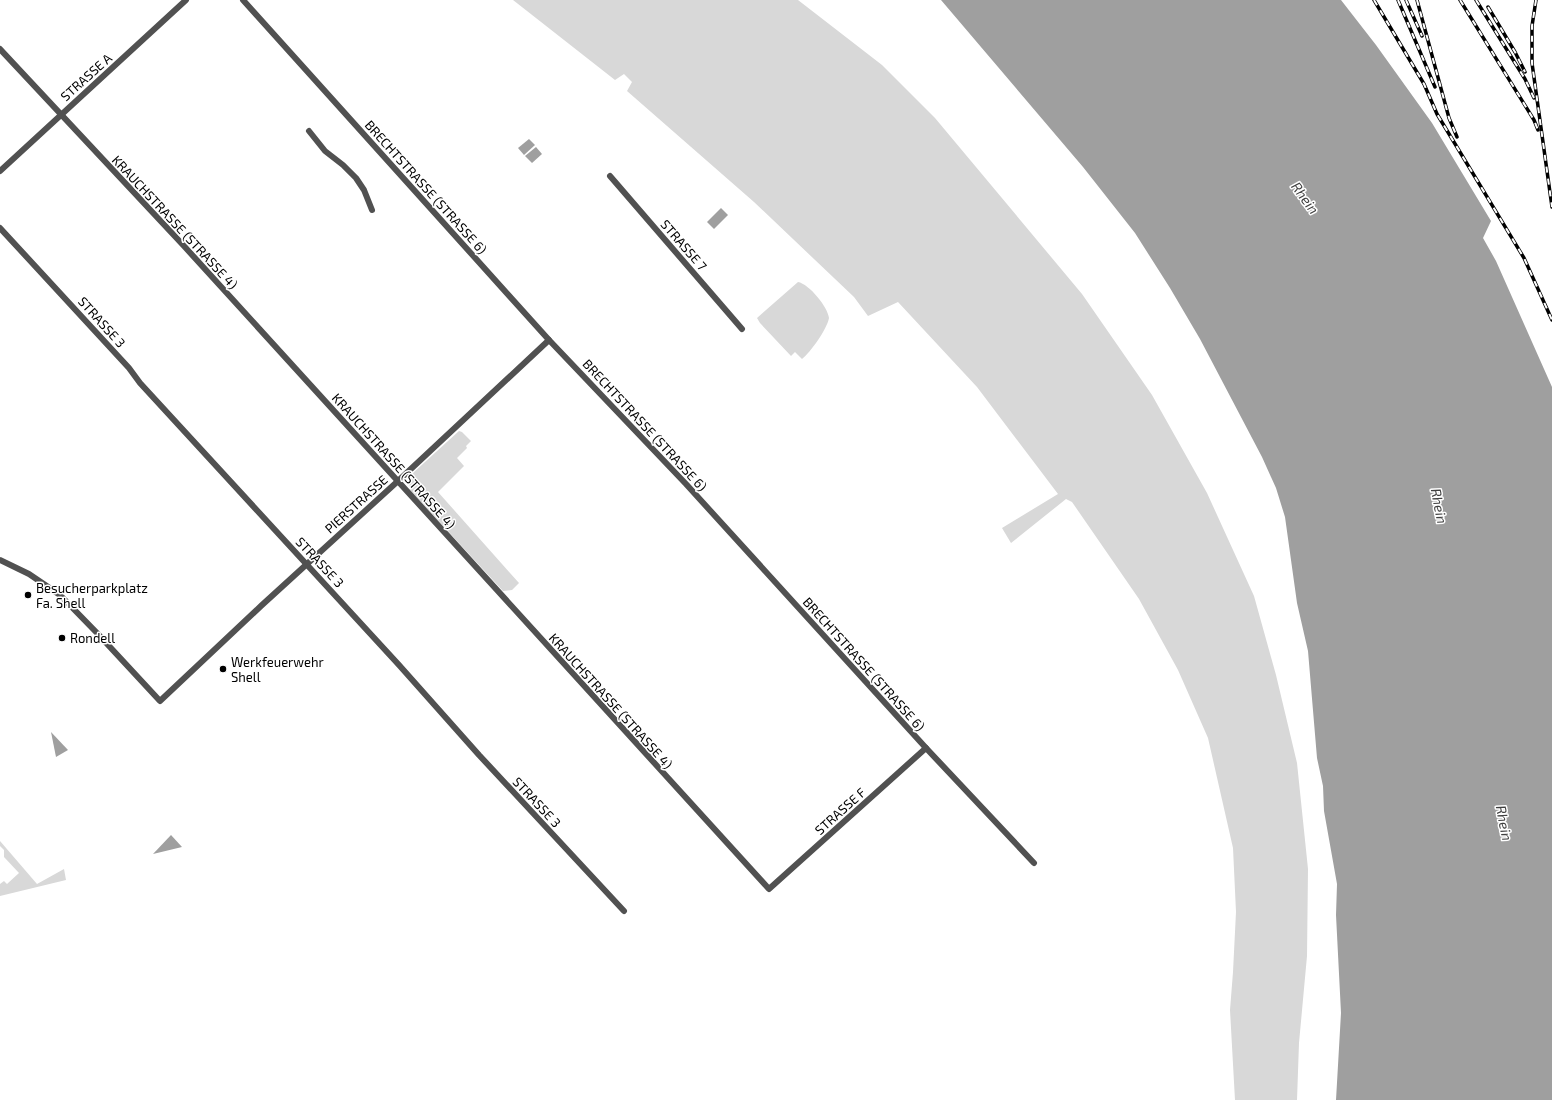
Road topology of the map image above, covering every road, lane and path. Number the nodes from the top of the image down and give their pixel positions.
1 (186, 0) edge
2 (243, 0) edge
3 (0, 48) edge
4 (61, 115) junction
5 (309, 132) dead end
6 (0, 171) edge
7 (610, 176) dead end
8 (372, 210) dead end
9 (0, 228) edge
10 (742, 329) dead end
11 (549, 340) junction
12 (398, 481) junction
13 (0, 560) edge
14 (307, 564) junction
15 (926, 748) junction
16 (1034, 863) dead end
17 (769, 889) joint
18 (624, 910) dead end

1 - 4 street, STRASSE A
2 - 11 street, BRECHTSTRASSE (STRASSE 6)
3 - 4 street, KRAUCHSTRASSE (STRASSE 4)
4 - 6 street, STRASSE A
4 - 12 street, KRAUCHSTRASSE (STRASSE 4)
5 - 8 street
7 - 10 street, STRASSE 7
9 - 14 street, STRASSE 3
11 - 12 street, PIERSTRASSE
11 - 15 street, BRECHTSTRASSE (STRASSE 6)
12 - 14 street, PIERSTRASSE
12 - 17 street, KRAUCHSTRASSE (STRASSE 4)
13 - 14 street, PIERSTRASSE
14 - 18 street, STRASSE 3
15 - 16 street, BRECHTSTRASSE (STRASSE 6)
15 - 17 street, STRASSE F

